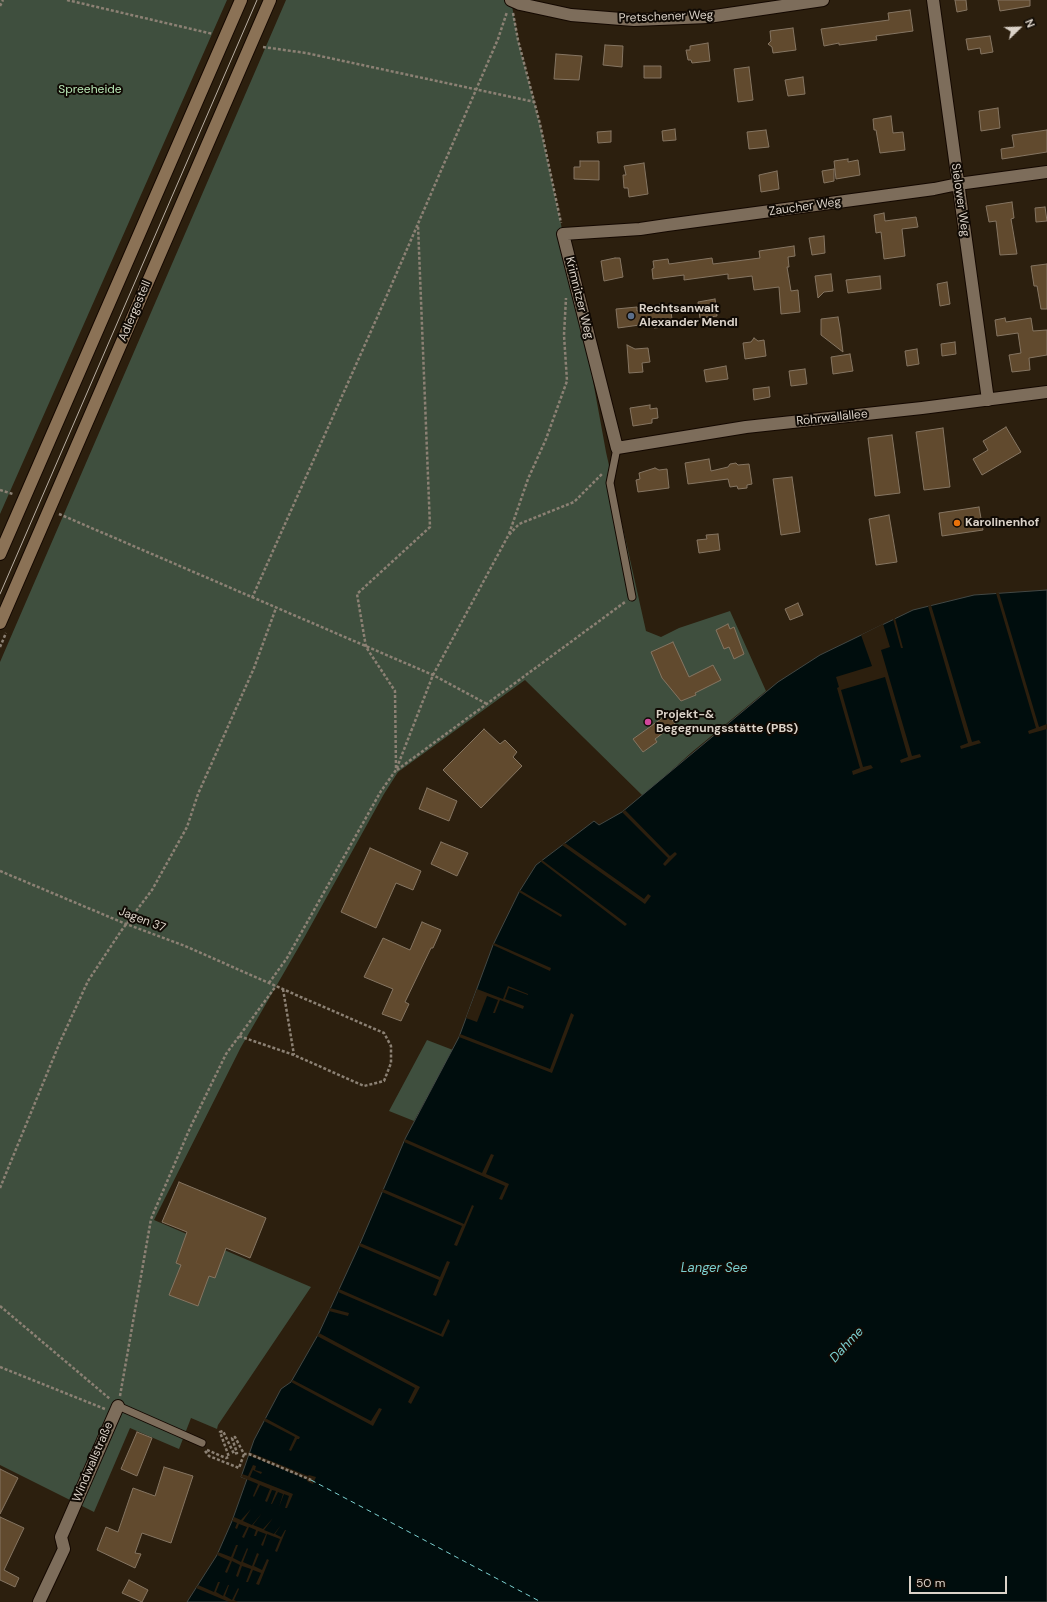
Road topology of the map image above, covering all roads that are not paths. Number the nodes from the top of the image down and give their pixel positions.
1 (241, 0) edge
2 (270, 0) edge
3 (511, 0) edge
4 (823, 0) edge
5 (933, 0) edge
6 (1047, 172) edge
7 (958, 184) junction
8 (563, 234) joint
9 (1047, 392) edge
10 (988, 400) junction
11 (617, 448) junction
12 (0, 554) edge
13 (632, 597) road end
14 (0, 623) edge
15 (116, 1410) joint
16 (202, 1443) dead end
17 (39, 1602) edge

1 - 12 main road
2 - 14 main road, Adlergestell
3 - 4 street, Pretschener Weg
5 - 7 street, Sielower Weg
6 - 7 street, Zaucher Weg
7 - 8 street, Zaucher Weg
7 - 10 street, Sielower Weg
8 - 11 street, Krimnitzer Weg
9 - 10 street, Rohrwallallee
10 - 11 street, Rohrwallallee
11 - 13 lane, Krimnitzer Weg
15 - 16 lane
15 - 17 street, Windwallstraße

